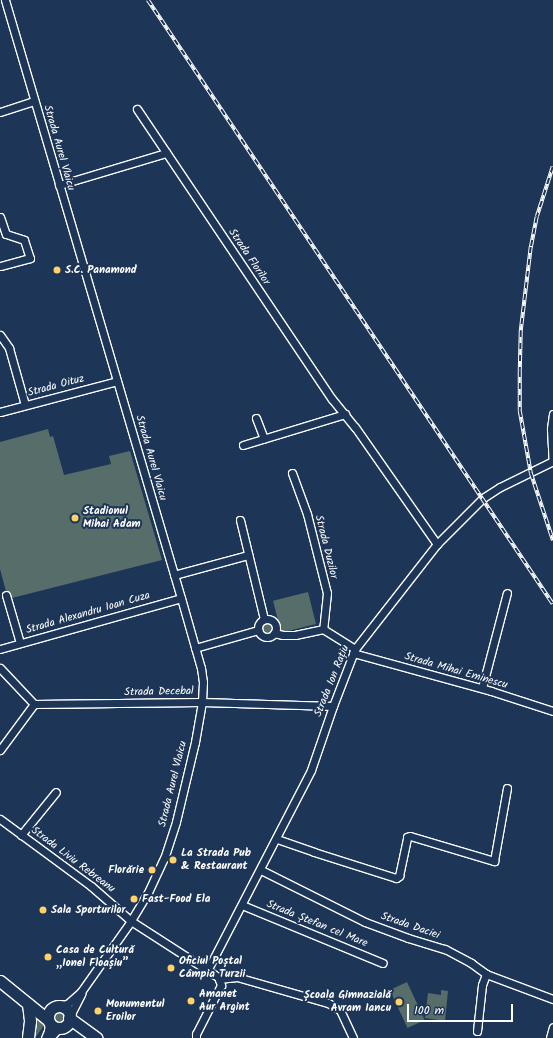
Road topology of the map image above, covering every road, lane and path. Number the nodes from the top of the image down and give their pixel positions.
1 (5, 0) edge
2 (34, 101) junction
3 (137, 110) dead end
4 (0, 112) edge
5 (166, 153) junction
6 (59, 185) junction
7 (1, 221) edge
8 (0, 266) edge
9 (0, 335) edge
10 (117, 381) junction
11 (25, 405) junction
12 (0, 412) edge
13 (345, 414) junction
14 (553, 414) edge
15 (256, 418) dead end
16 (264, 439) junction
17 (243, 445) dead end
18 (553, 462) edge
19 (292, 474) dead end
20 (240, 520) dead end
21 (437, 544) junction
22 (248, 556) junction
23 (174, 575) junction
24 (507, 593) dead end
25 (6, 595) dead end
26 (181, 598) junction
27 (264, 619) junction
28 (323, 629) junction
29 (258, 630) junction
30 (274, 633) junction
31 (20, 643) junction
32 (195, 648) junction
33 (0, 650) edge
34 (354, 651) junction
35 (0, 668) edge
36 (482, 688) junction
37 (202, 702) junction
38 (34, 704) junction
39 (333, 706) junction
40 (553, 711) edge
41 (0, 750) edge
42 (507, 788) dead end
43 (56, 792) dead end
44 (0, 819) edge
45 (21, 835) junction
46 (277, 839) junction
47 (261, 870) junction
48 (242, 905) junction
49 (131, 921) junction
50 (383, 963) dead end
51 (208, 969) junction
52 (486, 974) junction
53 (219, 979) junction
54 (0, 981) edge
55 (81, 992) junction
56 (16, 993) junction
57 (553, 999) edge
58 (28, 1004) junction
59 (58, 1006) junction
60 (49, 1020) junction
61 (66, 1022) junction
62 (553, 1027) edge
63 (477, 1031) dead end
64 (28, 1038) edge
65 (45, 1038) edge
66 (50, 1038) edge
67 (86, 1038) edge
68 (97, 1038) edge
69 (196, 1038) edge
70 (353, 1038) edge
71 (550, 1038) edge

1 - 2 street, Strada Aurel Vlaicu
2 - 4 street
2 - 6 street, Strada Aurel Vlaicu
3 - 5 street, Strada Florilor
5 - 6 street
5 - 13 street, Strada Florilor
6 - 10 street, Strada Aurel Vlaicu
7 - 8 street
9 - 11 street
10 - 11 street, Strada Oituz
10 - 23 street, Strada Aurel Vlaicu
11 - 12 street, Strada Oituz
13 - 16 street
13 - 21 street, Strada Florilor
14 - 18 street, Strada Ion Rațiu
15 - 16 street
16 - 17 street
18 - 21 street, Strada Ion Rațiu
19 - 28 street, Strada Duzilor
20 - 22 street
21 - 34 street, Strada Ion Rațiu
22 - 23 street
22 - 27 street
23 - 26 street, Strada Aurel Vlaicu
24 - 36 street
25 - 31 street
26 - 31 street, Strada Alexandru Ioan Cuza
26 - 32 street, Strada Aurel Vlaicu
27 - 29 street
27 - 30 street
28 - 30 street
28 - 34 street, Strada Mihai Eminescu
29 - 30 street
29 - 32 street
31 - 33 street, Strada Alexandru Ioan Cuza
32 - 37 street, Strada Aurel Vlaicu
34 - 36 street, Strada Mihai Eminescu
34 - 39 street, Strada Ion Rațiu
35 - 38 street
36 - 40 street, Strada Mihai Eminescu
37 - 38 street, Strada Decebal
37 - 39 street, Strada Decebal
37 - 49 street, Strada Aurel Vlaicu
38 - 41 street
39 - 46 street, Strada Ion Rațiu
42 - 46 street
43 - 45 street
44 - 45 street, Strada Liviu Rebreanu
45 - 49 street, Strada Liviu Rebreanu
46 - 47 street, Strada Ion Rațiu
47 - 48 street, Strada Ion Rațiu
47 - 52 street, Strada Daciei
48 - 50 street, Strada Ștefan cel Mare
48 - 51 street, Strada Ion Rațiu
49 - 51 street, Strada Liviu Rebreanu
49 - 55 street, Strada Aurel Vlaicu
51 - 53 street, Strada Liviu Rebreanu
52 - 57 street, Strada Daciei
52 - 63 street
53 - 69 street
53 - 70 street
54 - 56 main road
55 - 59 street
55 - 61 street
56 - 58 main road
56 - 59 main road
58 - 60 main road
58 - 64 main road
59 - 60 main road
59 - 61 main road
60 - 61 main road
60 - 65 street
61 - 66 street
61 - 67 main road
61 - 68 main road
62 - 71 street

